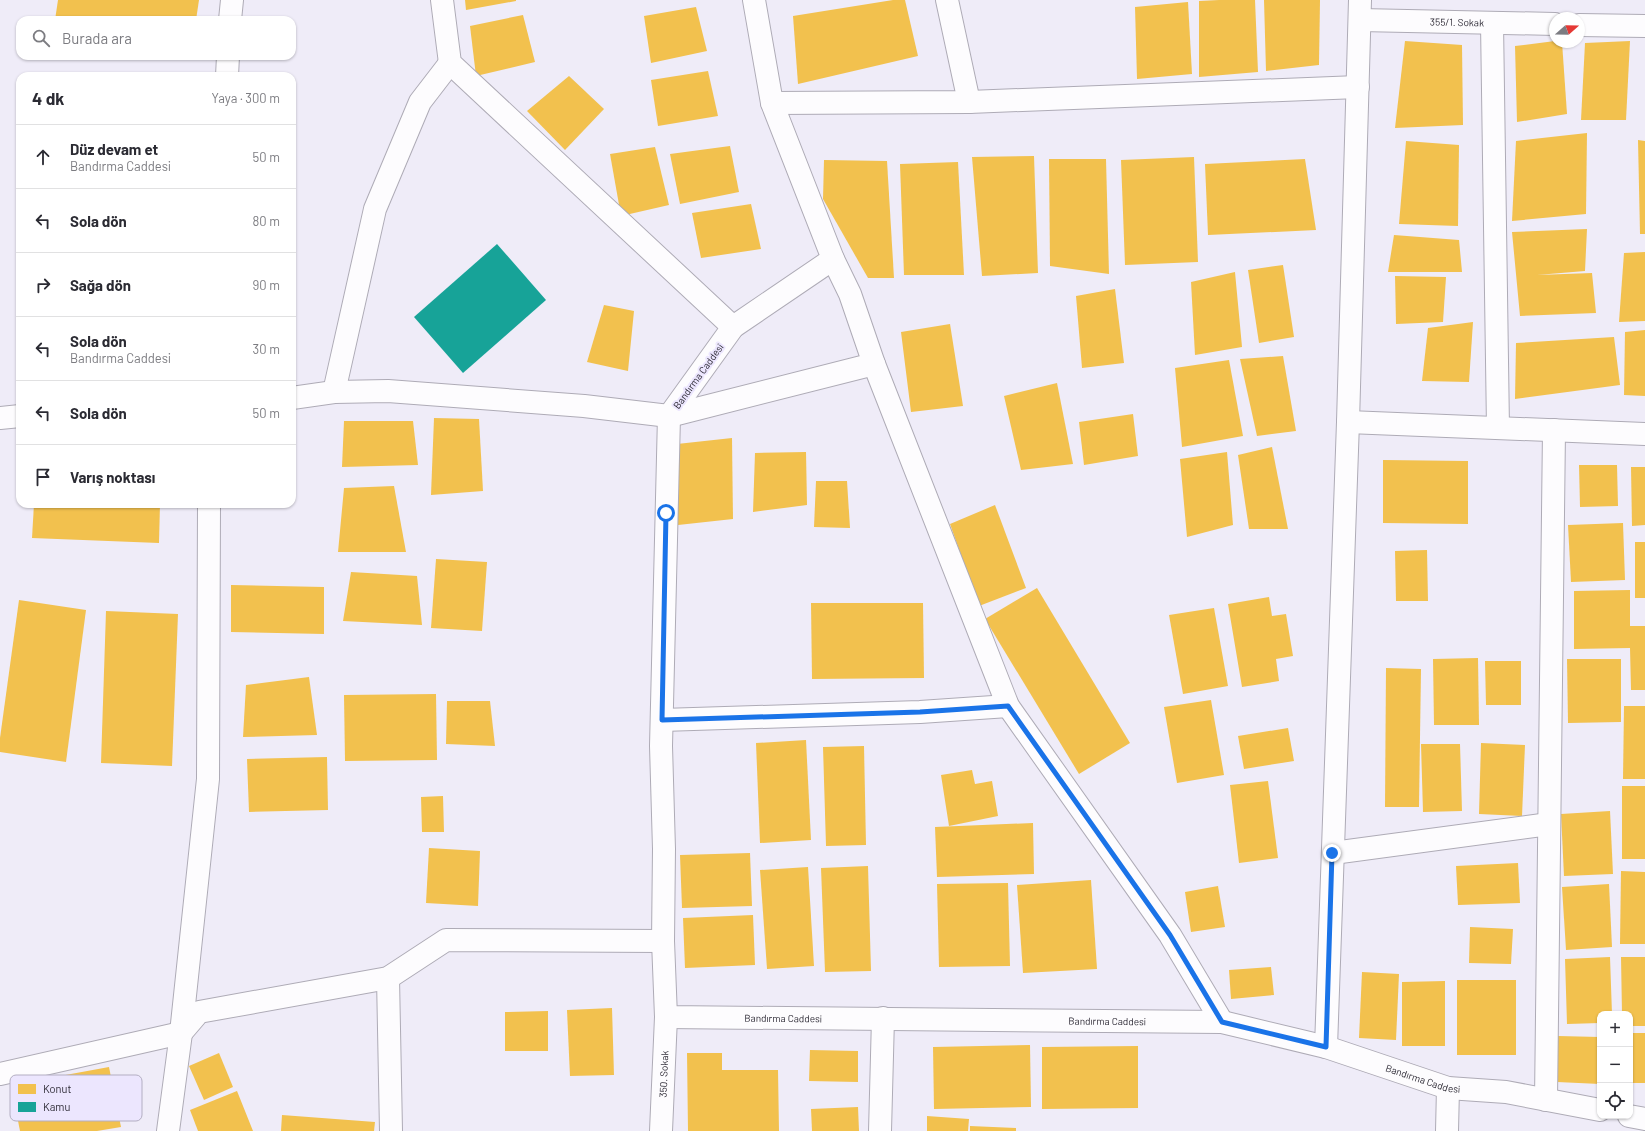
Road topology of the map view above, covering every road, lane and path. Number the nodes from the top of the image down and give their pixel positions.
1 (232, 0) edge
2 (442, 0) edge
3 (754, 0) edge
4 (947, 0) edge
5 (1360, 10) edge
6 (230, 16) edge
7 (1492, 23) junction
8 (1549, 24) edge
9 (1585, 25) edge
10 (1645, 26) edge
11 (228, 60) edge
12 (450, 63) junction
13 (227, 72) edge
14 (1358, 87) junction
15 (969, 102) junction
16 (772, 103) junction
17 (833, 259) junction
18 (733, 327) junction
19 (874, 364) junction
20 (334, 392) junction
21 (296, 397) edge
22 (16, 416) edge
23 (668, 416) junction
24 (0, 418) edge
25 (1348, 422) junction
26 (1498, 428) junction
27 (1554, 430) junction
28 (1645, 434) edge
29 (209, 508) edge
30 (1008, 706) junction
31 (662, 720) junction
32 (1549, 824) junction
33 (1332, 853) junction
34 (663, 941) junction
35 (388, 978) junction
36 (666, 1017) junction
37 (883, 1018) junction
38 (1222, 1022) junction
39 (181, 1033) junction
40 (1326, 1047) junction
41 (0, 1074) edge
42 (1448, 1088) junction
43 (1546, 1100) junction
44 (1597, 1109) edge
45 (1633, 1117) edge
46 (1645, 1119) edge
47 (168, 1131) edge
48 (391, 1131) edge
49 (661, 1131) edge
50 (880, 1131) edge
51 (1447, 1131) edge

1 - 6 street
2 - 12 street
3 - 16 street
4 - 15 street
5 - 7 street, 355/1. Sokak
5 - 14 street
7 - 8 street, 355/1. Sokak
7 - 26 street
9 - 10 street
11 - 13 street
12 - 18 street
12 - 20 street
14 - 15 street
14 - 25 street
15 - 16 street
16 - 17 street
17 - 18 street, Bandırma Caddesi
17 - 19 street
18 - 23 street, Bandırma Caddesi
19 - 23 street
19 - 30 street
20 - 21 street
20 - 23 street
22 - 24 street
23 - 31 street, Bandırma Caddesi
25 - 26 street
25 - 33 street
26 - 27 street
27 - 28 street
27 - 32 street
29 - 39 street
30 - 31 street
30 - 38 street
31 - 34 street, Bandırma Caddesi
32 - 33 street
32 - 43 street
33 - 40 street
34 - 35 street
34 - 36 street, Bandırma Caddesi
35 - 39 street
35 - 48 street
36 - 37 street, Bandırma Caddesi
36 - 49 street, 350. Sokak
37 - 38 street, Bandırma Caddesi
37 - 50 street
38 - 40 street, Bandırma Caddesi
39 - 41 street
39 - 47 street
40 - 42 street, Bandırma Caddesi
42 - 43 street, Bandırma Caddesi
42 - 51 street
43 - 44 street, Bandırma Caddesi
45 - 46 street

